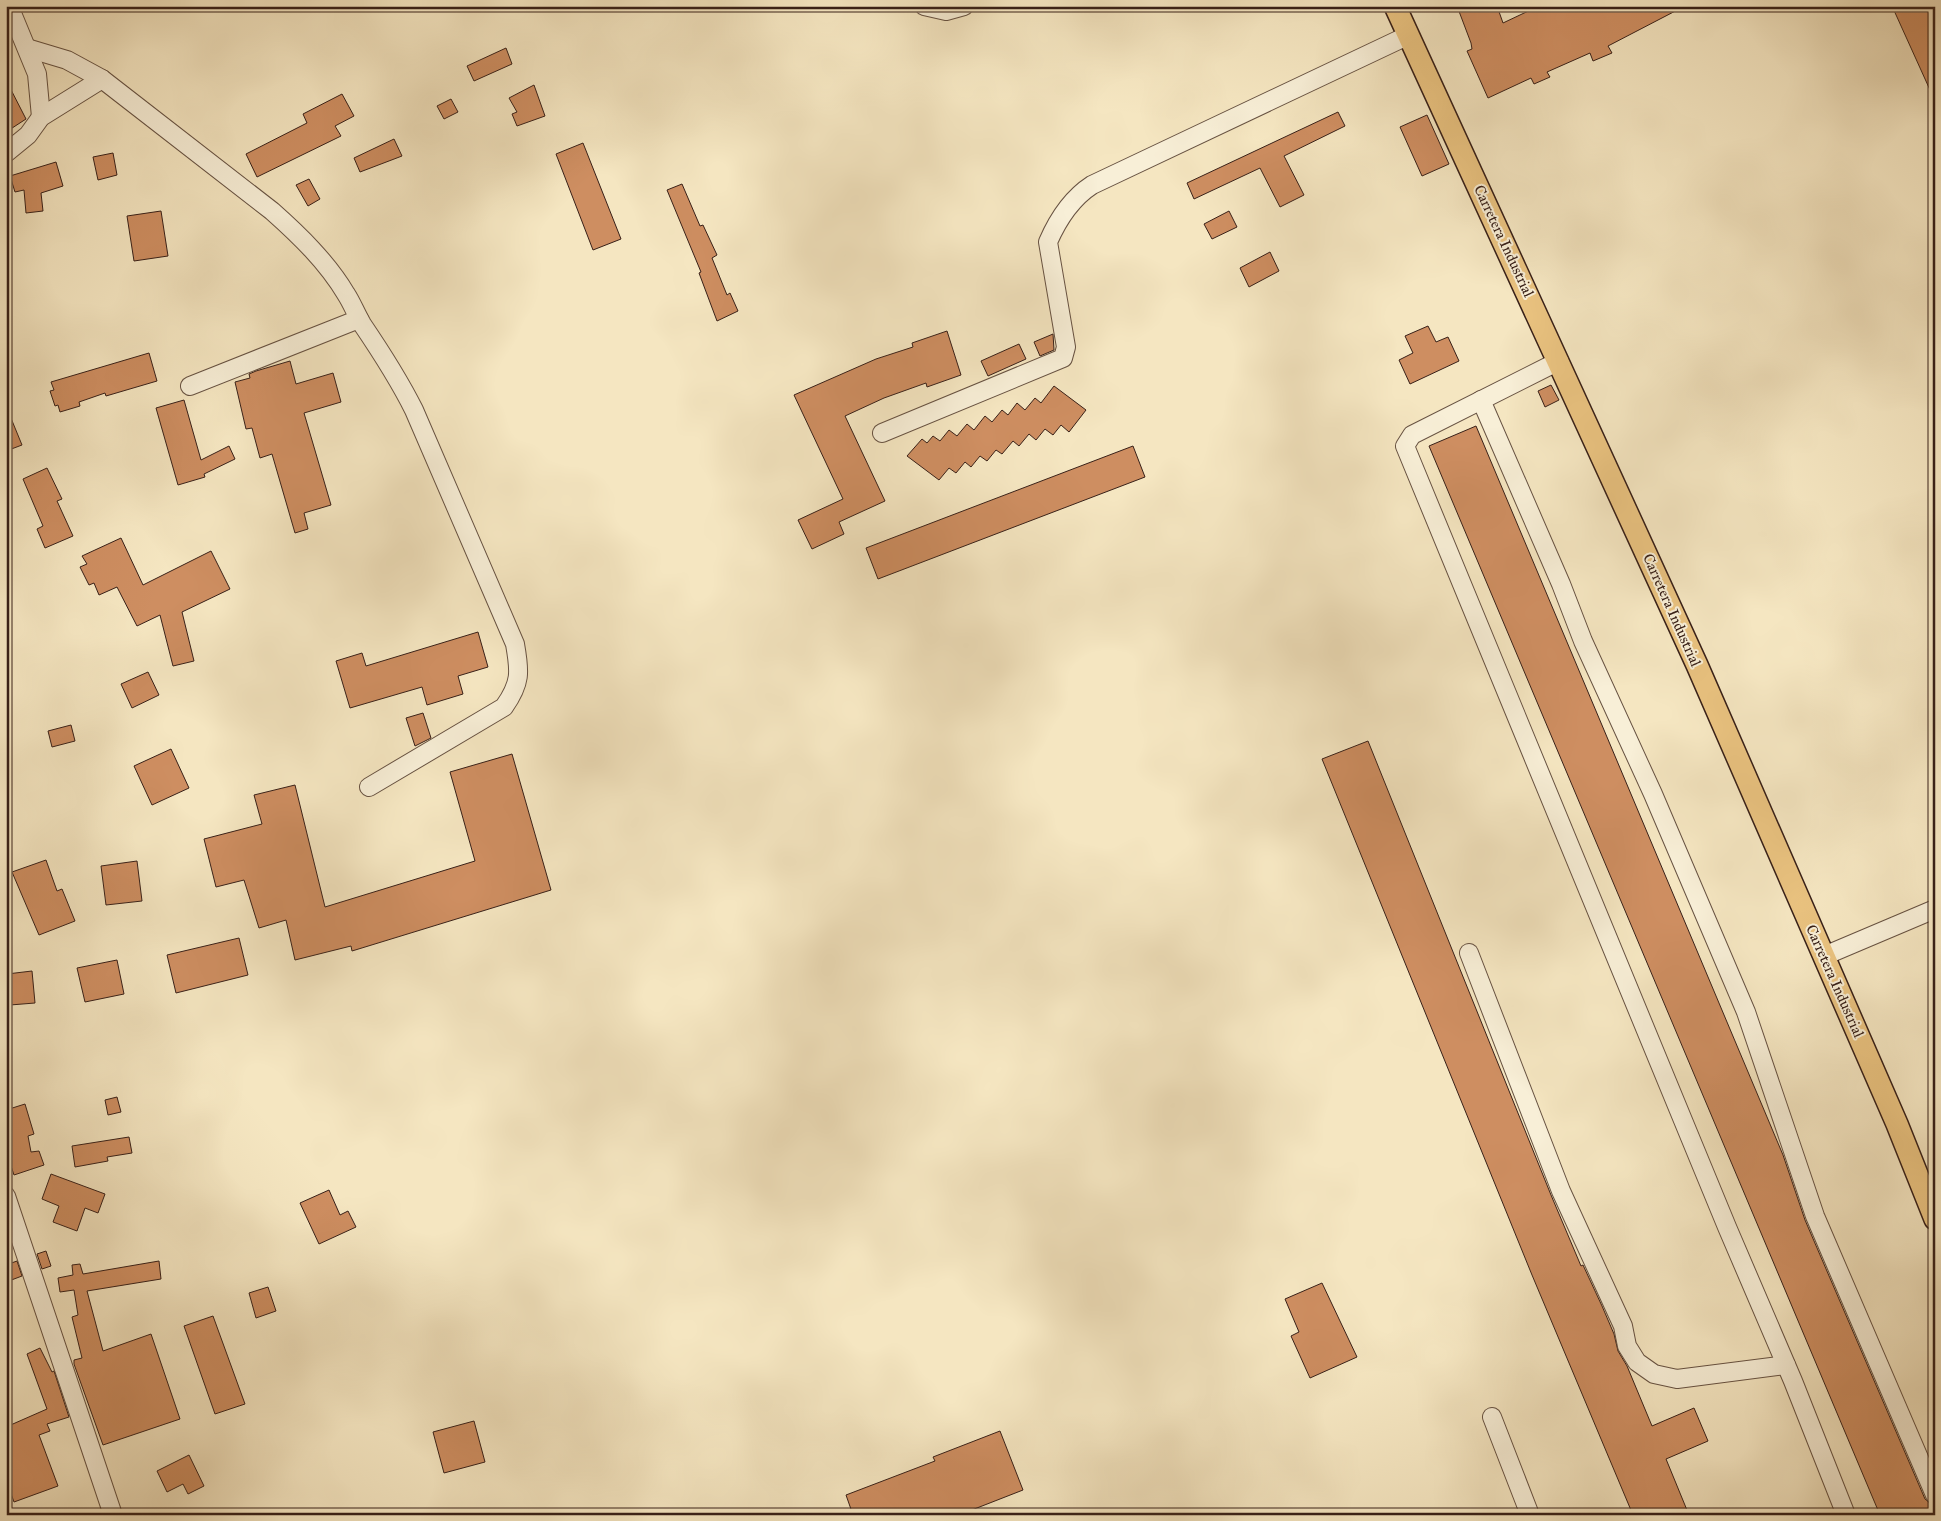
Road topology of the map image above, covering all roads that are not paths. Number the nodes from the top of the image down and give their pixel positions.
1 (9, 6) edge
2 (924, 6) edge
3 (964, 6) edge
4 (1395, 6) edge
5 (1409, 35) junction
6 (26, 48) junction
7 (102, 79) junction
8 (41, 117) junction
9 (6, 153) edge
10 (359, 319) junction
11 (1559, 361) junction
12 (190, 386) dead end
13 (1481, 400) junction
14 (882, 434) dead end
15 (369, 787) dead end
16 (1935, 909) edge
17 (1469, 953) dead end
18 (1824, 956) junction
19 (6, 1196) edge
20 (1935, 1219) edge
21 (1786, 1365) junction
22 (1492, 1417) dead end
23 (1935, 1495) edge
24 (113, 1515) edge
25 (1530, 1515) edge
26 (1846, 1515) edge

1 - 6 street
2 - 3 street
4 - 5 main road, Carretera Industrial
5 - 11 main road, Carretera Industrial
5 - 14 street
6 - 7 street
6 - 8 street
7 - 8 street
7 - 10 street
8 - 9 street
10 - 12 street
10 - 15 street
11 - 13 street
11 - 18 main road, Carretera Industrial
13 - 21 street
13 - 23 street
16 - 18 street
17 - 21 street
18 - 20 main road, Carretera Industrial
19 - 24 street
21 - 26 street
22 - 25 street

